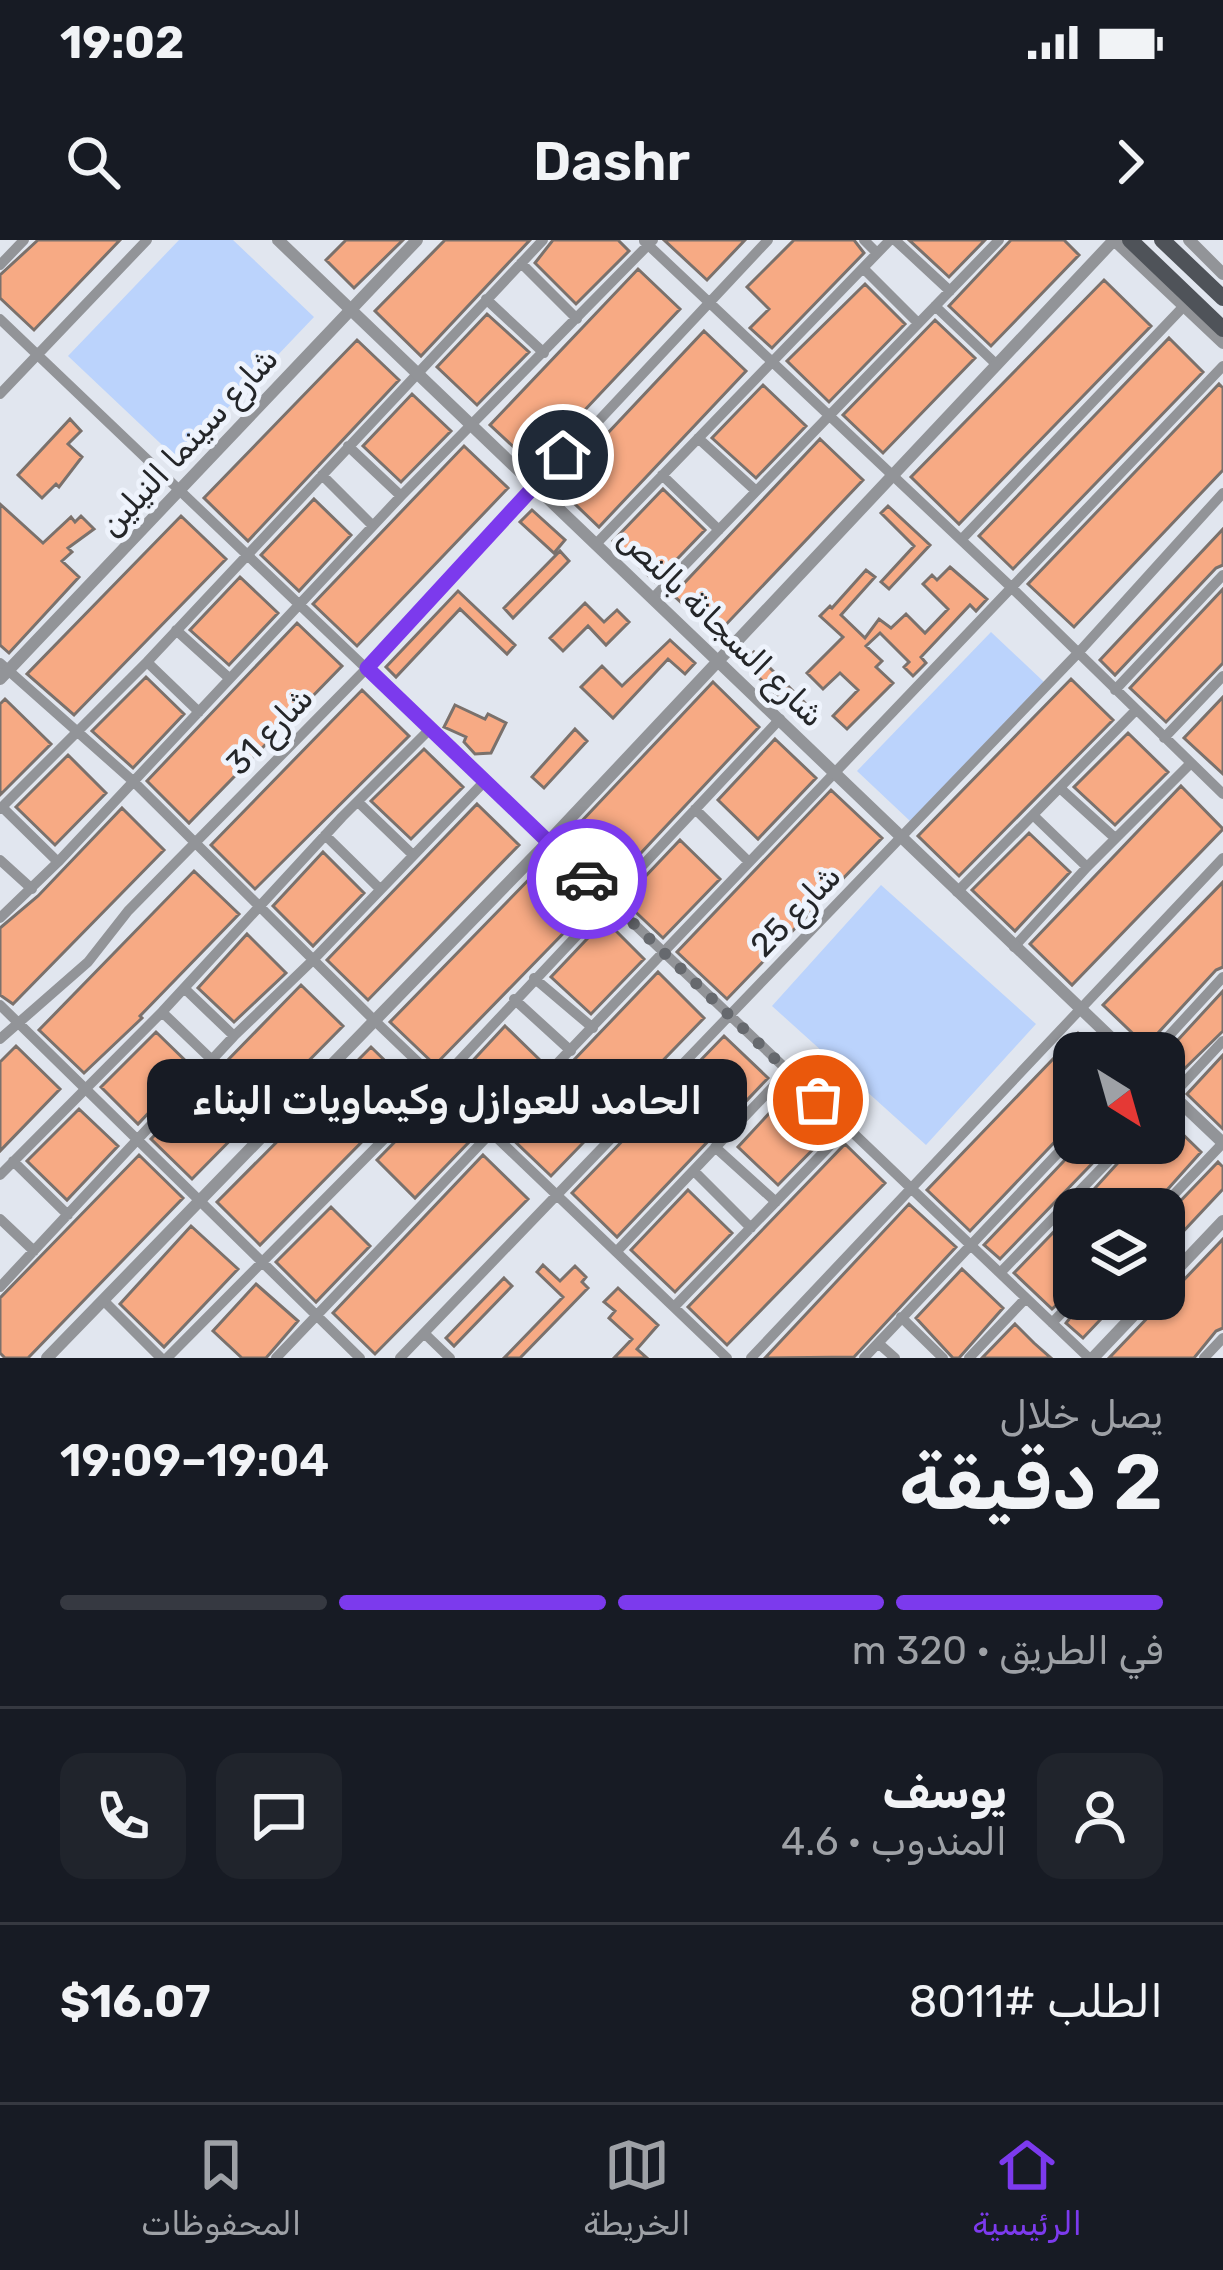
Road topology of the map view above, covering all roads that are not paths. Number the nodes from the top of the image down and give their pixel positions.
1 (23, 240) edge
2 (147, 240) edge
3 (278, 240) edge
4 (417, 240) edge
5 (543, 240) edge
6 (768, 240) edge
7 (864, 240) edge
8 (892, 240) edge
9 (999, 240) edge
10 (1114, 240) edge
11 (1131, 240) edge
12 (1162, 240) edge
13 (1189, 240) edge
14 (648, 242) edge
15 (877, 253) junction
16 (521, 262) junction
17 (0, 265) edge
18 (863, 268) junction
19 (1223, 274) edge
20 (950, 291) junction
21 (487, 298) junction
22 (1223, 298) edge
23 (709, 301) junction
24 (1184, 306) junction
25 (935, 307) junction
26 (350, 308) junction
27 (0, 319) edge
28 (578, 319) junction
29 (918, 323) junction
30 (1223, 328) edge
31 (1223, 344) edge
32 (544, 353) junction
33 (38, 355) junction
34 (772, 362) junction
35 (996, 364) junction
36 (1223, 365) edge
37 (416, 372) junction
38 (0, 394) edge
39 (830, 416) junction
40 (473, 427) junction
41 (698, 438) junction
42 (348, 446) junction
43 (322, 475) junction
44 (662, 476) junction
45 (893, 476) junction
46 (534, 485) junction
47 (180, 490) junction
48 (757, 491) junction
49 (1223, 493) edge
50 (401, 496) junction
51 (373, 526) junction
52 (719, 530) junction
53 (961, 540) junction
54 (596, 544) junction
55 (248, 553) junction
56 (1223, 575) edge
57 (1011, 587) junction
58 (653, 598) junction
59 (302, 604) junction
60 (176, 630) junction
61 (1079, 652) junction
62 (717, 658) junction
63 (146, 662) junction
64 (367, 668) junction
65 (3, 671) edge
66 (1223, 676) edge
67 (229, 678) junction
68 (1115, 690) junction
69 (1136, 710) junction
70 (199, 712) junction
71 (780, 718) junction
72 (430, 730) junction
73 (77, 731) junction
74 (1164, 738) junction
75 (1191, 763) junction
76 (836, 772) junction
77 (134, 782) junction
78 (484, 782) junction
79 (1221, 788) edge
80 (1061, 789) junction
81 (358, 802) junction
82 (1, 808) edge
83 (694, 809) junction
84 (1034, 816) junction
85 (326, 835) junction
86 (904, 836) junction
87 (1115, 838) junction
88 (548, 842) junction
89 (196, 843) junction
90 (412, 855) junction
91 (1223, 858) edge
92 (0, 860) edge
93 (58, 862) junction
94 (749, 862) junction
95 (1087, 866) junction
96 (379, 888) junction
97 (32, 889) junction
98 (957, 892) junction
99 (607, 898) junction
100 (257, 907) junction
101 (0, 918) edge
102 (1014, 947) junction
103 (664, 952) junction
104 (313, 960) junction
105 (1223, 977) edge
106 (534, 978) junction
107 (184, 988) junction
108 (514, 999) junction
109 (0, 1005) edge
110 (1081, 1007) junction
111 (162, 1012) junction
112 (730, 1016) junction
113 (18, 1021) junction
114 (375, 1022) junction
115 (593, 1028) junction
116 (1106, 1032) edge
117 (1172, 1032) edge
118 (234, 1036) junction
119 (0, 1039) edge
120 (1223, 1041) edge
121 (571, 1052) junction
122 (211, 1059) junction
123 (788, 1071) junction
124 (1185, 1078) edge
125 (439, 1083) junction
126 (86, 1086) junction
127 (1185, 1110) edge
128 (848, 1128) junction
129 (493, 1134) junction
130 (139, 1141) junction
131 (1223, 1143) edge
132 (715, 1148) junction
133 (1053, 1158) edge
134 (13, 1161) junction
135 (1106, 1164) edge
136 (694, 1171) junction
137 (0, 1175) edge
138 (910, 1187) junction
139 (1180, 1188) edge
140 (556, 1196) junction
141 (200, 1200) junction
142 (776, 1202) junction
143 (68, 1214) junction
144 (0, 1219) edge
145 (1223, 1221) edge
146 (751, 1228) junction
147 (970, 1245) junction
148 (34, 1251) junction
149 (617, 1251) junction
150 (1185, 1261) edge
151 (264, 1264) junction
152 (1000, 1273) junction
153 (0, 1287) edge
154 (1026, 1298) junction
155 (104, 1301) junction
156 (674, 1307) junction
157 (316, 1316) junction
158 (901, 1317) junction
159 (1055, 1320) edge
160 (1128, 1320) edge
161 (1052, 1323) junction
162 (424, 1334) junction
163 (1223, 1339) edge
164 (878, 1343) junction
165 (47, 1358) edge
166 (164, 1358) edge
167 (276, 1358) edge
168 (360, 1358) edge
169 (400, 1358) edge
170 (450, 1358) edge
171 (727, 1358) edge
172 (751, 1358) edge
173 (864, 1358) edge
174 (895, 1358) edge
175 (943, 1358) edge
176 (969, 1358) edge
177 (1091, 1358) edge
178 (1204, 1358) edge

1 - 17 street
2 - 33 street
3 - 26 street, شارع السجانة بالنص
4 - 26 street, شارع سينما النيلين
5 - 16 street
6 - 23 street, شارع 31
7 - 15 street
8 - 15 street
8 - 20 street
9 - 20 street
10 - 24 street
10 - 35 street
11 - 30 main road
12 - 22 main road
13 - 19 street
14 - 23 street
14 - 28 street
15 - 18 street
16 - 21 street
16 - 28 street
18 - 29 street
18 - 34 street
20 - 25 street
21 - 32 street
21 - 37 street
23 - 34 street
23 - 46 street, شارع 31
24 - 31 street
24 - 53 street
25 - 29 street
25 - 35 street
26 - 37 street, شارع السجانة بالنص
26 - 47 street, شارع سينما النيلين
27 - 33 street
28 - 32 street
29 - 39 street
32 - 40 street
33 - 38 street
33 - 47 street
34 - 39 street
34 - 41 street
35 - 45 street
36 - 57 street
37 - 40 street, شارع السجانة بالنص
37 - 42 street
39 - 45 street
39 - 48 street
40 - 46 street, شارع السجانة بالنص
40 - 50 street
41 - 44 street
41 - 48 street
42 - 43 street
42 - 50 street
43 - 51 street
43 - 55 street
44 - 52 street
44 - 54 street
45 - 53 street
45 - 62 street
46 - 54 street, شارع السجانة بالنص
46 - 64 street, شارع 31
47 - 55 street
47 - 65 street, شارع سينما النيلين
48 - 52 street
49 - 61 street, شارع 25
50 - 51 street
51 - 59 street
52 - 58 street
53 - 57 street
54 - 58 street, شارع السجانة بالنص
55 - 59 street
55 - 60 street
56 - 68 street
57 - 61 street
57 - 76 street
58 - 62 street, شارع السجانة بالنص
59 - 64 street
59 - 67 street
60 - 63 street
60 - 67 street
61 - 68 street
61 - 86 street, شارع 25
62 - 71 street, شارع السجانة بالنص
62 - 88 street
63 - 70 street
63 - 73 street
64 - 72 street
64 - 89 street, شارع 31
65 - 73 street
66 - 74 street
67 - 70 street
68 - 69 street
69 - 74 street
69 - 80 street
70 - 77 street
71 - 76 street, شارع السجانة بالنص
71 - 83 street
72 - 78 street
72 - 81 street
73 - 77 street
73 - 82 street
74 - 75 street
75 - 79 street
75 - 87 street
76 - 86 street, شارع السجانة بالنص
76 - 94 street
77 - 89 street
77 - 93 street
78 - 88 street
78 - 90 street
80 - 84 street
80 - 87 street
81 - 85 street
81 - 90 street
82 - 93 street
83 - 94 street
83 - 99 street
84 - 95 street
84 - 98 street
85 - 96 street
85 - 100 street
86 - 98 street, شارع السجانة بالنص
86 - 112 street, شارع 25
87 - 95 street
88 - 99 street
88 - 114 street
89 - 100 street
89 - 113 street, شارع 31
90 - 96 street
91 - 110 street
92 - 97 street
93 - 97 street
94 - 103 street
95 - 102 street
96 - 104 street
97 - 101 street
98 - 102 street, شارع السجانة بالنص
99 - 103 street
99 - 106 street
100 - 104 street
100 - 107 street
102 - 110 street, شارع السجانة بالنص
103 - 112 street
103 - 115 street
104 - 114 street
104 - 118 street
105 - 117 street
106 - 108 street
106 - 115 street
107 - 111 street
107 - 118 street
108 - 121 street
108 - 125 street
109 - 113 street
110 - 116 street, شارع السجانة بالنص
110 - 138 street
111 - 122 street
111 - 126 street
112 - 123 street
112 - 140 street, شارع 25
113 - 119 street, شارع 31
113 - 126 street
114 - 125 street
114 - 141 street
115 - 121 street
118 - 122 street
120 - 124 street
121 - 129 street
122 - 130 street
123 - 128 street
123 - 132 street
125 - 129 street
125 - 151 street
126 - 130 street
126 - 134 street
127 - 131 street
128 - 138 street
128 - 142 street
129 - 140 street
129 - 157 street
130 - 141 street
130 - 143 street
131 - 139 street
132 - 136 street
132 - 142 street
133 - 147 street
134 - 137 street
134 - 143 street
135 - 152 street
136 - 146 street
136 - 149 street
138 - 147 street
138 - 172 street
140 - 149 street
140 - 162 street, شارع 25
141 - 151 street
141 - 155 street
142 - 146 street
143 - 148 street
144 - 148 street
145 - 150 street
146 - 156 street
147 - 152 street
147 - 158 street
148 - 153 street
149 - 156 street
151 - 157 street
151 - 166 street
152 - 154 street
154 - 161 street
154 - 176 street
155 - 165 street
155 - 166 street
156 - 171 street
157 - 167 street
157 - 168 street
158 - 164 street
158 - 175 street
159 - 161 street
160 - 177 street
161 - 177 street
162 - 169 street, شارع 25
162 - 170 street
163 - 178 street
164 - 173 street
164 - 174 street

